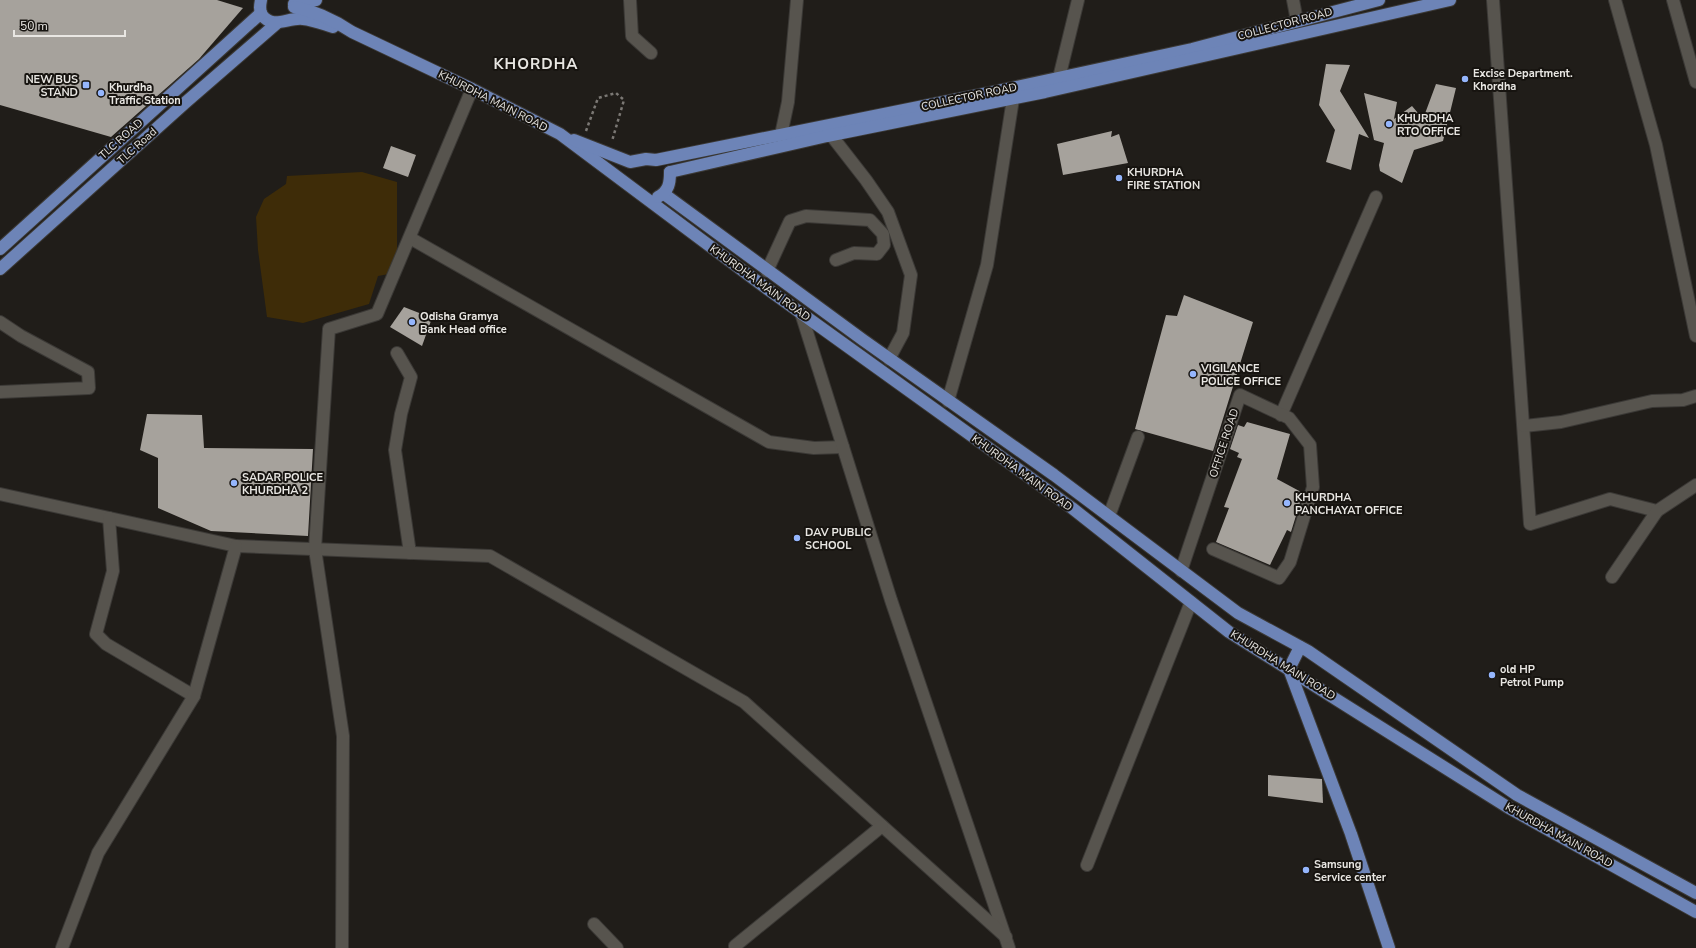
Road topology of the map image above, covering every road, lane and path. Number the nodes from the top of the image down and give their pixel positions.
1 (316, 0) edge
2 (630, 0) edge
3 (797, 0) edge
4 (1078, 0) edge
5 (1293, 0) edge
6 (1379, 0) edge
7 (1450, 0) edge
8 (1493, 0) edge
9 (1614, 0) edge
10 (1673, 0) edge
11 (293, 3) edge
12 (259, 5) edge
13 (1297, 21) junction
14 (281, 22) junction
15 (352, 32) junction
16 (651, 53) dead end
17 (1108, 73) junction
18 (1059, 78) junction
19 (1696, 82) edge
20 (472, 89) junction
21 (1013, 99) junction
22 (585, 133) dead end
23 (560, 134) junction
24 (781, 135) junction
25 (831, 135) junction
26 (608, 153) junction
27 (656, 160) junction
28 (630, 162) junction
29 (670, 172) junction
30 (626, 185) junction
31 (664, 194) junction
32 (1376, 197) dead end
33 (643, 198) junction
34 (410, 238) junction
35 (0, 249) edge
36 (836, 260) dead end
37 (0, 269) edge
38 (767, 271) junction
39 (801, 313) junction
40 (0, 322) edge
41 (1696, 336) edge
42 (397, 353) dead end
43 (889, 359) junction
44 (0, 392) edge
45 (1696, 396) edge
46 (948, 401) junction
47 (1281, 414) junction
48 (1524, 426) junction
49 (1138, 437) dead end
50 (843, 447) junction
51 (1696, 485) edge
52 (0, 494) edge
53 (1657, 511) junction
54 (1109, 516) junction
55 (109, 518) junction
56 (236, 546) junction
57 (315, 549) junction
58 (1213, 549) dead end
59 (410, 553) junction
60 (1181, 571) junction
61 (1612, 577) dead end
62 (1191, 602) junction
63 (1300, 647) junction
64 (1289, 669) junction
65 (194, 696) junction
66 (882, 826) junction
67 (1087, 865) dead end
68 (1696, 893) edge
69 (1696, 912) edge
70 (594, 924) dead end
71 (1008, 942) edge
72 (735, 946) dead end
73 (62, 948) edge
74 (342, 948) edge
75 (617, 948) edge
76 (1389, 948) edge

1 - 11 main road
2 - 16 street
3 - 24 street
4 - 18 street
5 - 13 street
6 - 13 main road, COLLECTOR ROAD
7 - 17 main road, COLLECTOR ROAD
8 - 48 street
9 - 41 street
10 - 19 street
11 - 14 main road
11 - 15 main road
12 - 14 main road
12 - 35 main road, TLC ROAD
13 - 17 main road, COLLECTOR ROAD
14 - 15 main road
14 - 37 main road, TLC Road
15 - 20 main road, KHURDHA MAIN ROAD
17 - 18 main road, COLLECTOR ROAD
17 - 21 main road, COLLECTOR ROAD
18 - 24 main road, COLLECTOR ROAD
20 - 23 main road, KHURDHA MAIN ROAD
20 - 34 street
21 - 25 main road, COLLECTOR ROAD
21 - 46 street
22 - 26 path
23 - 26 main road, COLLECTOR ROAD
23 - 30 main road, KHURDHA MAIN ROAD
24 - 27 main road, COLLECTOR ROAD
25 - 29 main road, COLLECTOR ROAD
25 - 43 street
26 - 28 main road, COLLECTOR ROAD
27 - 28 main road, COLLECTOR ROAD
27 - 29 main road
28 - 30 main road
29 - 31 main road
30 - 33 main road, KHURDHA MAIN ROAD
31 - 33 main road
31 - 38 main road, KHURDHA MAIN ROAD
32 - 47 street
33 - 39 main road, KHURDHA MAIN ROAD
34 - 50 street
34 - 57 street
36 - 38 street
38 - 43 main road, KHURDHA MAIN ROAD
39 - 50 street
39 - 62 main road, KHURDHA MAIN ROAD
40 - 44 street
42 - 59 street
43 - 46 main road, KHURDHA MAIN ROAD
45 - 48 street
46 - 54 main road, KHURDHA MAIN ROAD
47 - 58 street, OFFICE ROAD
47 - 60 street, OFFICE ROAD
48 - 53 street
49 - 54 street
50 - 71 street
51 - 53 street
52 - 55 street
53 - 61 street
54 - 60 main road, KHURDHA MAIN ROAD
55 - 56 street
55 - 65 street
56 - 57 street
56 - 65 street
57 - 59 street
57 - 74 street
59 - 66 street
60 - 63 main road, KHURDHA MAIN ROAD
62 - 64 main road, KHURDHA MAIN ROAD
62 - 67 street
63 - 64 main road
63 - 68 main road, KHURDHA MAIN ROAD
64 - 69 main road, KHURDHA MAIN ROAD
64 - 76 main road
65 - 73 street
66 - 71 street
66 - 72 street
70 - 75 street

